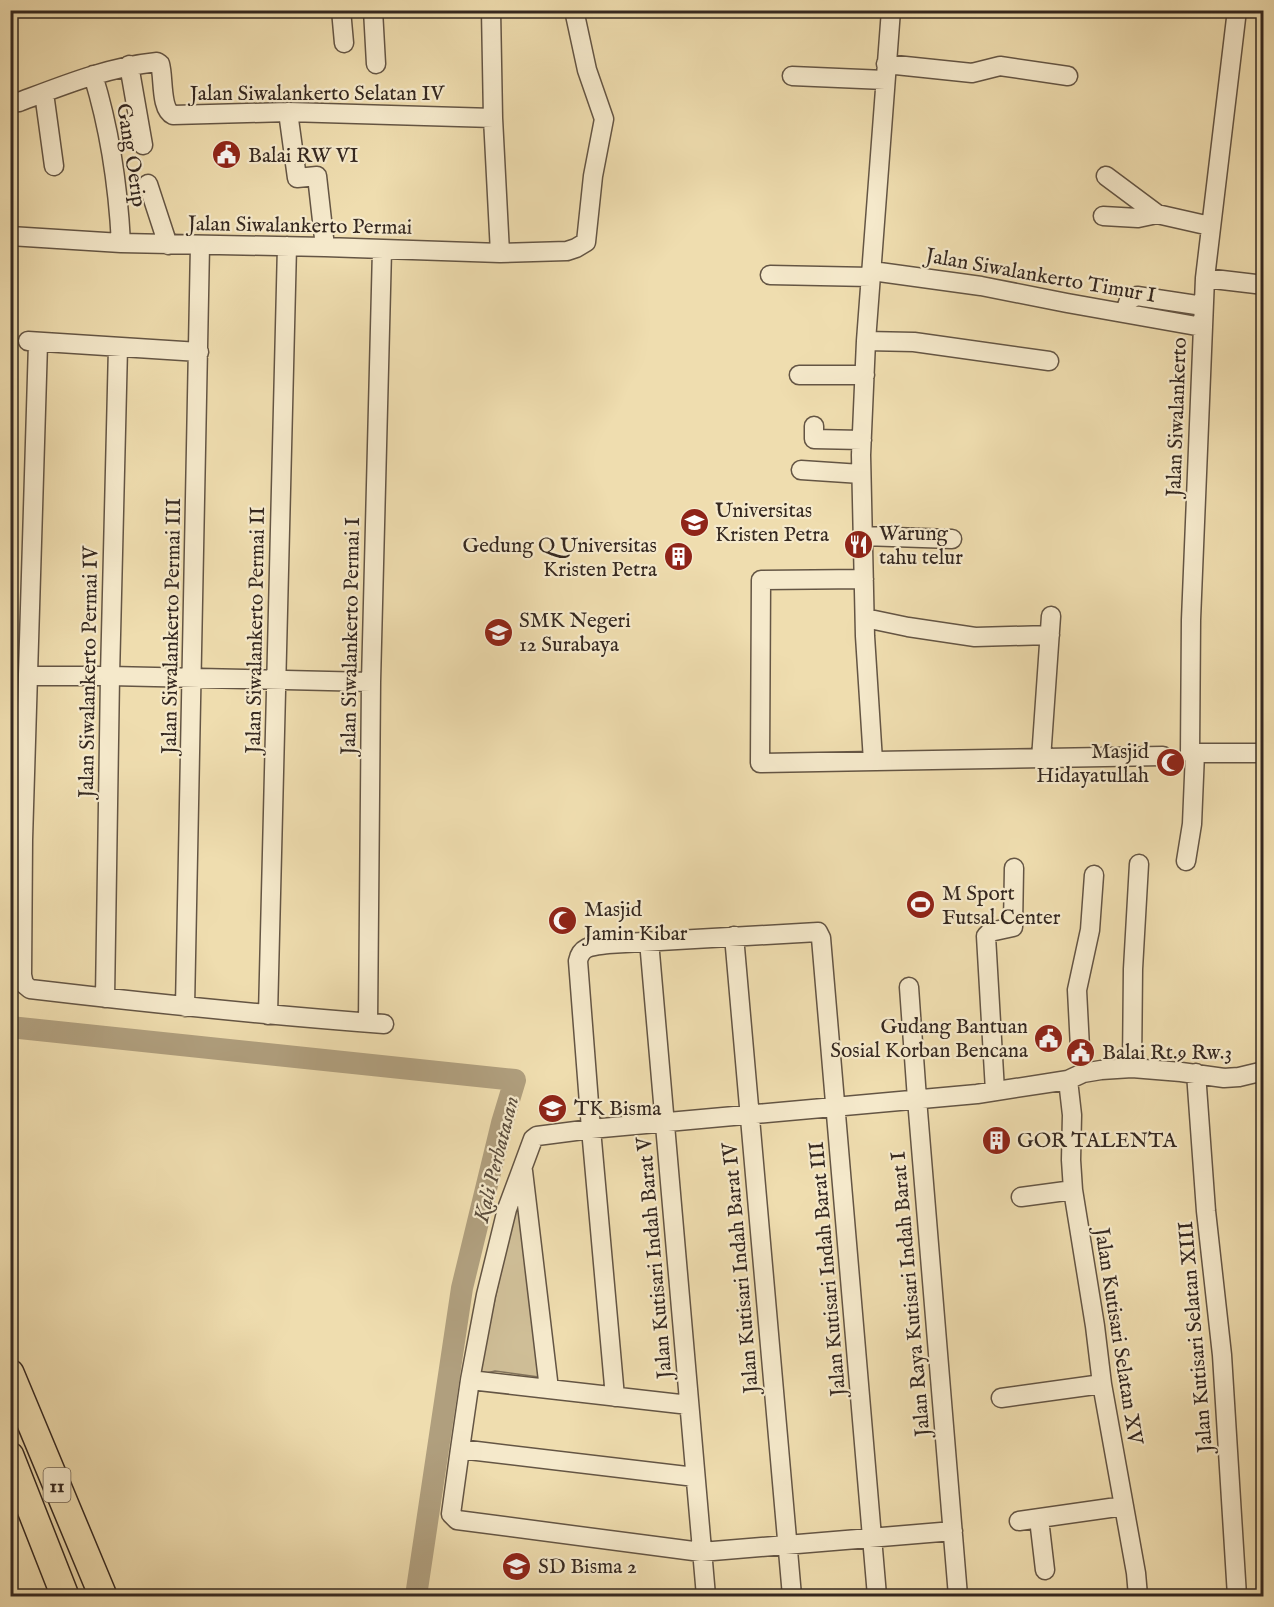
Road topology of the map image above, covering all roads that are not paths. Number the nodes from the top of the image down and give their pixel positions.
1 (341, 10) edge
2 (373, 10) edge
3 (491, 10) edge
4 (574, 10) edge
5 (891, 10) edge
6 (1237, 10) edge
7 (344, 43) dead end
8 (376, 64) dead end
9 (129, 65) junction
10 (885, 72) junction
11 (93, 75) junction
12 (792, 76) dead end
13 (1068, 76) dead end
14 (44, 93) junction
15 (10, 103) edge
16 (288, 112) junction
17 (493, 118) junction
18 (143, 145) dead end
19 (54, 166) dead end
20 (1106, 176) dead end
21 (147, 184) dead end
22 (1157, 214) junction
23 (1103, 216) dead end
24 (1210, 226) junction
25 (10, 236) edge
26 (121, 243) junction
27 (168, 244) junction
28 (200, 245) junction
29 (287, 246) junction
30 (325, 247) junction
31 (382, 250) junction
32 (500, 253) junction
33 (871, 274) junction
34 (771, 275) dead end
35 (1205, 278) junction
36 (1263, 285) edge
37 (1203, 306) junction
38 (1125, 312) junction
39 (1202, 327) junction
40 (866, 341) junction
41 (118, 347) junction
42 (199, 352) junction
43 (1049, 361) dead end
44 (799, 375) dead end
45 (865, 375) junction
46 (814, 426) dead end
47 (862, 440) junction
48 (801, 470) dead end
49 (861, 474) junction
50 (863, 536) junction
51 (952, 539) dead end
52 (864, 579) junction
53 (1051, 616) dead end
54 (865, 618) junction
55 (1050, 635) junction
56 (29, 676) junction
57 (110, 676) junction
58 (193, 677) junction
59 (276, 681) junction
60 (371, 682) junction
61 (1193, 753) junction
62 (1263, 753) edge
63 (1041, 759) junction
64 (873, 761) junction
65 (1186, 861) dead end
66 (1139, 864) dead end
67 (1014, 868) dead end
68 (1094, 875) dead end
69 (734, 936) junction
70 (650, 941) junction
71 (909, 987) dead end
72 (105, 998) junction
73 (185, 1007) junction
74 (268, 1015) junction
75 (1078, 1065) junction
76 (1132, 1068) junction
77 (1263, 1071) edge
78 (1196, 1073) junction
79 (995, 1091) junction
80 (917, 1099) junction
81 (836, 1107) junction
82 (750, 1114) junction
83 (665, 1122) junction
84 (591, 1129) junction
85 (522, 1166) junction
86 (1073, 1190) junction
87 (1021, 1197) dead end
88 (10, 1373) edge
89 (470, 1380) junction
90 (1102, 1384) junction
91 (549, 1389) junction
92 (615, 1397) junction
93 (1001, 1398) dead end
94 (689, 1405) junction
95 (460, 1449) junction
96 (10, 1456) edge
97 (695, 1477) junction
98 (1124, 1506) junction
99 (1039, 1519) junction
100 (1019, 1521) dead end
101 (953, 1531) junction
102 (872, 1538) junction
103 (787, 1545) junction
104 (702, 1561) junction
105 (1045, 1570) dead end
106 (65, 1596) edge
107 (103, 1596) edge
108 (695, 1596) edge
109 (706, 1596) edge
110 (792, 1596) edge
111 (877, 1596) edge
112 (958, 1596) edge
113 (1138, 1596) edge
114 (1237, 1596) edge

1 - 7 street
2 - 8 street
3 - 17 street
4 - 32 street, Jalan Siwalankerto Permai
5 - 10 street
6 - 24 street, Jalan Siwalankerto
9 - 11 street, Jalan Siwalankerto Selatan IV
9 - 16 street, Jalan Siwalankerto Selatan IV
9 - 18 street
10 - 12 street
10 - 13 street
10 - 33 street
11 - 14 street, Jalan Siwalankerto Selatan IV
11 - 26 street, Gang Oerip
14 - 15 street, Jalan Siwalankerto Selatan IV
14 - 19 street
16 - 17 street, Jalan Siwalankerto Selatan IV
16 - 30 street
17 - 32 street
20 - 22 street
21 - 27 street
22 - 23 street
22 - 24 street
24 - 35 street, Jalan Siwalankerto
25 - 26 street, Jalan Siwalankerto Permai
26 - 27 street, Jalan Siwalankerto Permai
27 - 28 street, Jalan Siwalankerto Permai
28 - 29 street, Jalan Siwalankerto Permai
28 - 42 street, Jalan Siwalankerto Permai III
29 - 30 street, Jalan Siwalankerto Permai
29 - 59 street, Jalan Siwalankerto Permai II
30 - 31 street, Jalan Siwalankerto Permai
31 - 32 street, Jalan Siwalankerto Permai
31 - 60 street, Jalan Siwalankerto Permai I
33 - 34 street, Jalan Siwalankerto Timur I
33 - 38 street, Jalan Siwalankerto Timur I
33 - 40 street
35 - 36 street
35 - 37 street, Jalan Siwalankerto
37 - 38 street
37 - 39 street, Jalan Siwalankerto
38 - 39 street, Jalan Siwalankerto Timur I
39 - 61 street, Jalan Siwalankerto
40 - 43 street
40 - 45 street
41 - 42 street
41 - 56 street
41 - 57 street, Jalan Siwalankerto Permai IV
42 - 58 street, Jalan Siwalankerto Permai III
44 - 45 street
45 - 47 street
46 - 47 street
47 - 49 street
48 - 49 street
49 - 50 street
50 - 51 street
50 - 52 street
52 - 54 street
52 - 64 street
53 - 55 street
54 - 55 street
54 - 64 street
55 - 63 street
56 - 57 street
56 - 72 street
57 - 58 street
57 - 72 street, Jalan Siwalankerto Permai IV
58 - 59 street
58 - 73 street, Jalan Siwalankerto Permai III
59 - 60 street
59 - 74 street, Jalan Siwalankerto Permai II
60 - 74 street, Jalan Siwalankerto Permai I
61 - 62 street
61 - 63 street
61 - 65 street, Jalan Siwalankerto
63 - 64 street
66 - 76 street
67 - 79 street
68 - 75 street, Jalan Kutisari Selatan XV
69 - 70 street
69 - 81 street, Jalan Kutisari Indah Barat III
69 - 82 street, Jalan Kutisari Indah Barat IV
70 - 83 street, Jalan Kutisari Indah Barat V
70 - 84 street
71 - 80 street, Jalan Raya Kutisari Indah Barat I
72 - 73 street
73 - 74 street
75 - 76 street
75 - 79 street
75 - 86 street, Jalan Kutisari Selatan XV
76 - 78 street
77 - 78 street
78 - 114 street, Jalan Kutisari Selatan XIII
79 - 80 street
80 - 81 street
80 - 101 street, Jalan Raya Kutisari Indah Barat I
81 - 82 street
81 - 102 street, Jalan Kutisari Indah Barat III
82 - 83 street
82 - 103 street, Jalan Kutisari Indah Barat IV
83 - 84 street
83 - 94 street, Jalan Kutisari Indah Barat V
84 - 85 street
84 - 92 street
85 - 89 street
85 - 91 street
86 - 87 street
86 - 90 street, Jalan Kutisari Selatan XV
88 - 107 highway, 11
89 - 91 street
89 - 95 street
90 - 93 street
90 - 98 street, Jalan Kutisari Selatan XV
91 - 92 street
92 - 94 street
94 - 97 street, Jalan Kutisari Indah Barat V
95 - 97 street
95 - 104 street
96 - 106 highway, 11
97 - 104 street, Jalan Kutisari Indah Barat V
98 - 99 street
98 - 113 street, Jalan Kutisari Selatan XV
99 - 100 street
99 - 105 street
101 - 102 street
101 - 112 street, Jalan Raya Kutisari Indah Barat I
102 - 103 street
102 - 111 street, Jalan Kutisari Indah Barat III
103 - 104 street
103 - 110 street, Jalan Kutisari Indah Barat IV
104 - 108 street, Jalan Kutisari Indah Barat V
104 - 109 street, Jalan Kutisari Indah Barat V

